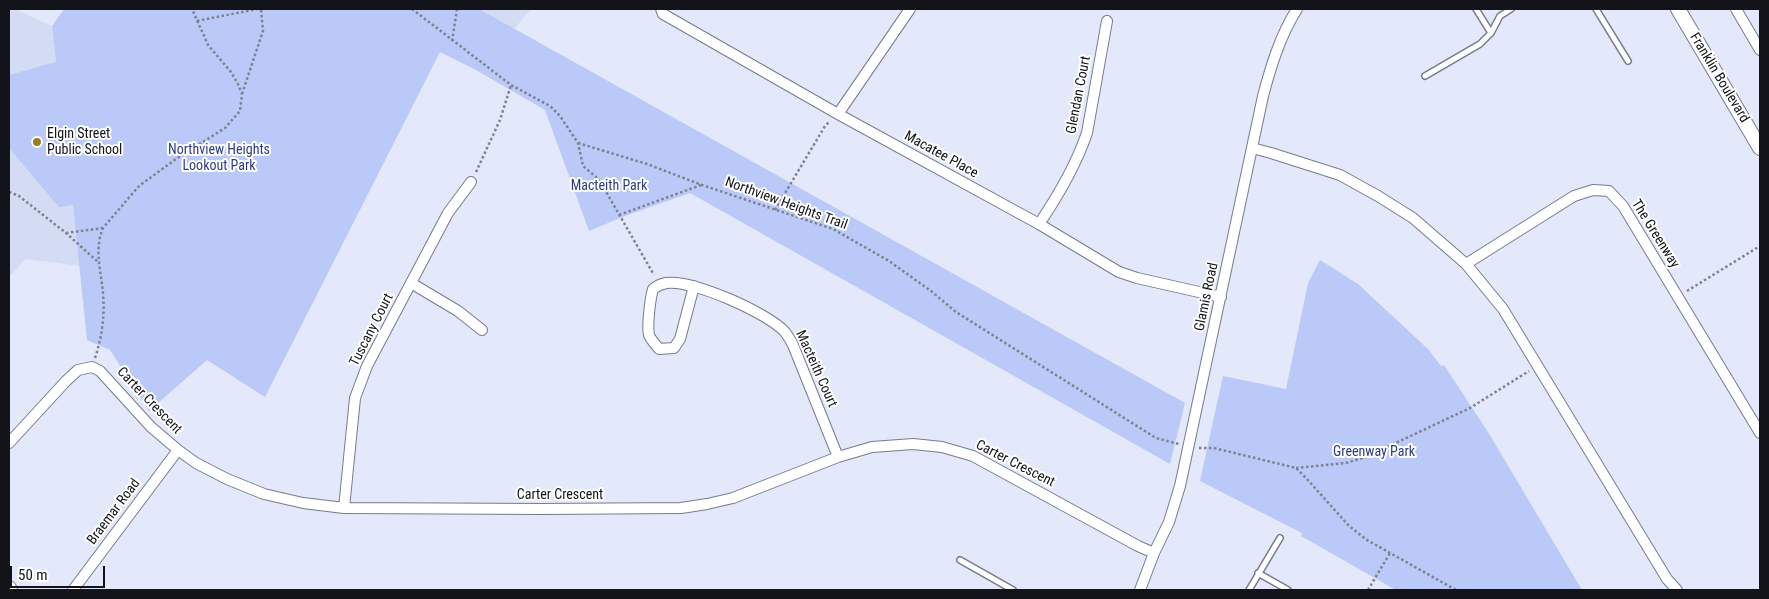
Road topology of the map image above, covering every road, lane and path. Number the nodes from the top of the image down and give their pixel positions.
1 (192, 9) edge
2 (257, 9) edge
3 (261, 9) edge
4 (412, 9) edge
5 (457, 9) edge
6 (661, 9) edge
7 (910, 9) edge
8 (1297, 9) edge
9 (1476, 9) edge
10 (1511, 9) edge
11 (1596, 9) edge
12 (1678, 9) edge
13 (1736, 9) edge
14 (1108, 21) dead end
15 (197, 22) junction
16 (1490, 33) junction
17 (452, 41) junction
18 (1760, 50) edge
19 (1628, 61) dead end
20 (1425, 76) dead end
21 (511, 85) junction
22 (242, 94) junction
23 (838, 114) junction
24 (578, 143) junction
25 (1252, 148) junction
26 (1760, 148) edge
27 (472, 182) joint
28 (702, 185) junction
29 (9, 192) edge
30 (775, 210) junction
31 (619, 215) junction
32 (1039, 224) junction
33 (102, 228) junction
34 (66, 233) junction
35 (1760, 246) edge
36 (99, 263) junction
37 (1466, 264) junction
38 (411, 283) junction
39 (659, 285) junction
40 (694, 286) junction
41 (1221, 296) junction
42 (1678, 296) junction
43 (482, 330) dead end
44 (1538, 365) junction
45 (92, 367) junction
46 (1760, 433) edge
47 (9, 443) edge
48 (1181, 445) dead end
49 (1197, 448) dead end
50 (178, 450) junction
51 (838, 457) junction
52 (1296, 468) junction
53 (344, 508) junction
54 (1280, 538) dead end
55 (1154, 553) junction
56 (1390, 554) junction
57 (960, 560) dead end
58 (1258, 573) junction
59 (73, 590) edge
60 (1013, 590) edge
61 (1140, 590) edge
62 (1249, 590) edge
63 (1288, 590) edge
64 (1368, 590) edge
65 (1456, 590) edge
66 (1677, 590) edge

1 - 15 path
2 - 15 path
3 - 22 path
4 - 17 path
5 - 17 path
6 - 23 street, Macatee Place
7 - 23 street
8 - 25 street, Glamis Road
9 - 16 lane
10 - 16 lane
11 - 19 lane
12 - 26 main road, Franklin Boulevard
13 - 18 street
14 - 32 street, Glendan Court
15 - 22 path
16 - 20 lane
17 - 21 path
21 - 24 path
21 - 27 path
22 - 33 path
23 - 30 path
23 - 32 street, Macatee Place
24 - 28 path, Northview Heights Trail
24 - 31 path
25 - 37 street
25 - 41 street, Glamis Road
27 - 38 street, Tuscany Court
28 - 30 path, Northview Heights Trail
28 - 31 path
29 - 34 path
30 - 48 path, Northview Heights Trail
31 - 39 path
32 - 41 street, Macatee Place
33 - 34 path
33 - 36 path
34 - 36 path
35 - 42 path
36 - 45 path
37 - 42 street, The Greenway
37 - 44 street
38 - 43 street
38 - 53 street, Tuscany Court
39 - 40 street, Macteith Court
39 - 40 street
40 - 51 street, Macteith Court
41 - 55 street, Glamis Road
42 - 46 street, The Greenway
44 - 52 path
44 - 66 street
45 - 47 street
45 - 50 street, Carter Crescent
49 - 52 path
50 - 53 street, Carter Crescent
50 - 59 street, Braemar Road
51 - 53 street, Carter Crescent
51 - 55 street, Carter Crescent
52 - 56 path
54 - 58 lane
55 - 61 street, Glamis Road
56 - 64 path
56 - 65 path
57 - 60 lane
58 - 62 lane
58 - 63 lane

